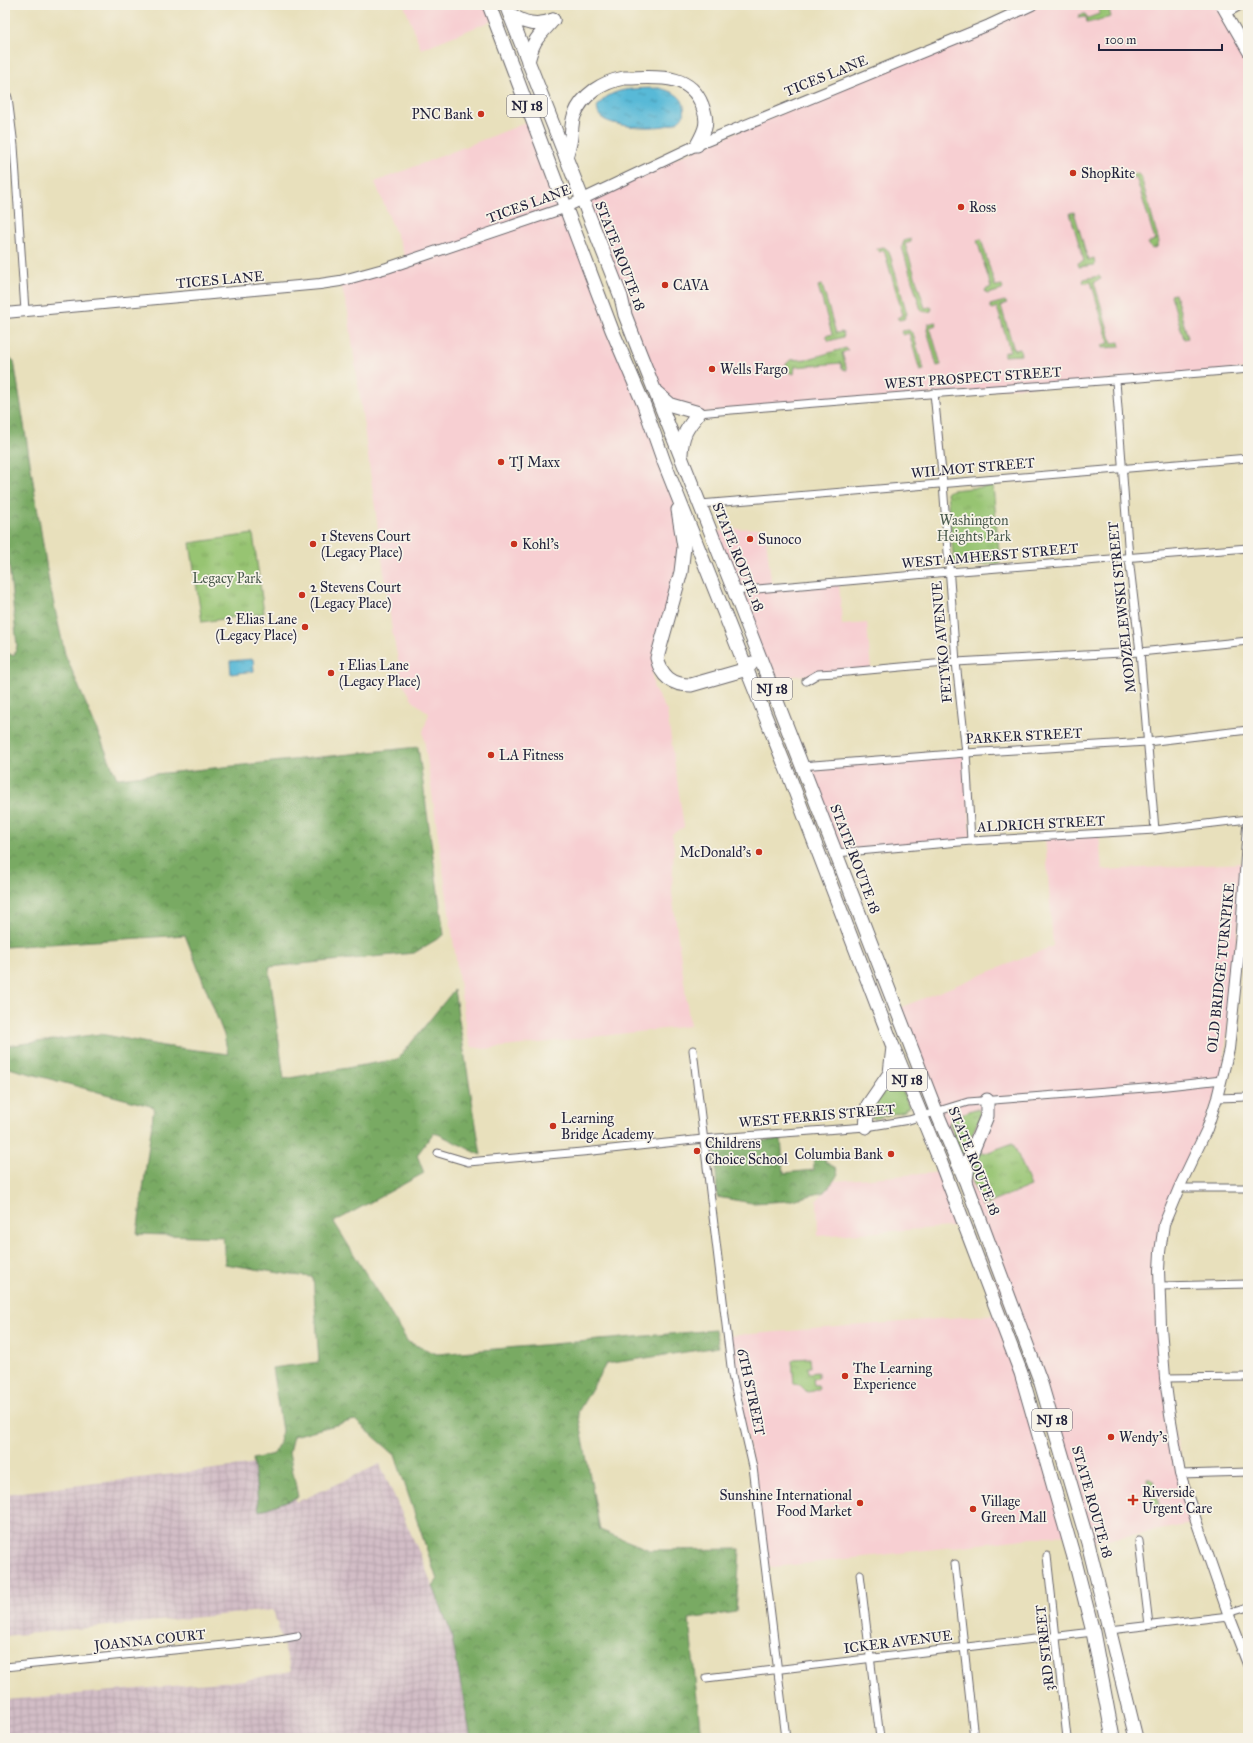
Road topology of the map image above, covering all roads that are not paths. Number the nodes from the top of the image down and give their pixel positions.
1 (489, 5) edge
2 (1032, 5) edge
3 (1242, 5) edge
4 (508, 9) edge
5 (1224, 9) edge
6 (1248, 52) edge
7 (528, 62) junction
8 (5, 91) edge
9 (697, 145) junction
10 (566, 158) junction
11 (582, 199) junction
12 (564, 208) junction
13 (25, 311) junction
14 (5, 313) edge
15 (1248, 369) edge
16 (1116, 380) junction
17 (656, 392) junction
18 (934, 393) junction
19 (700, 413) junction
20 (681, 456) junction
21 (1248, 458) edge
22 (1122, 468) junction
23 (943, 483) junction
24 (674, 487) junction
25 (700, 504) junction
26 (1248, 548) edge
27 (1129, 558) junction
28 (949, 572) junction
29 (734, 591) junction
30 (1248, 641) edge
31 (1140, 652) junction
32 (759, 655) junction
33 (956, 662) junction
34 (747, 669) junction
35 (806, 681) dead end
36 (1248, 730) edge
37 (1147, 742) junction
38 (966, 753) junction
39 (801, 766) junction
40 (1248, 819) edge
41 (1248, 826) edge
42 (1155, 830) junction
43 (971, 841) junction
44 (836, 853) junction
45 (1245, 932) edge
46 (892, 1044) junction
47 (693, 1050) dead end
48 (1222, 1080) junction
49 (1248, 1097) edge
50 (1217, 1098) junction
51 (987, 1100) junction
52 (936, 1111) junction
53 (922, 1116) junction
54 (866, 1127) junction
55 (703, 1139) junction
56 (438, 1153) dead end
57 (966, 1182) junction
58 (1179, 1188) junction
59 (1248, 1188) edge
60 (1248, 1284) edge
61 (1160, 1286) junction
62 (1248, 1377) edge
63 (1165, 1378) junction
64 (1248, 1472) edge
65 (1180, 1474) junction
66 (1139, 1541) dead end
67 (1047, 1556) dead end
68 (955, 1564) dead end
69 (860, 1574) dead end
70 (1248, 1606) edge
71 (1228, 1615) junction
72 (1149, 1625) junction
73 (1110, 1630) junction
74 (1092, 1632) junction
75 (298, 1636) dead end
76 (1057, 1636) junction
77 (964, 1647) junction
78 (870, 1658) junction
79 (1248, 1664) edge
80 (5, 1667) edge
81 (778, 1669) junction
82 (706, 1678) dead end
83 (786, 1738) edge
84 (880, 1738) edge
85 (974, 1738) edge
86 (1067, 1738) edge
87 (1113, 1738) edge
88 (1136, 1738) edge

1 - 12 highway, NJ 18
2 - 9 street, TICES LANE
3 - 5 street
4 - 7 highway, STATE ROUTE 18 / NJ 18
4 - 7 highway
5 - 6 street
7 - 10 highway, STATE ROUTE 18 / NJ 18
8 - 13 street
9 - 10 highway
9 - 11 street, TICES LANE
10 - 11 highway, STATE ROUTE 18 / NJ 18
11 - 12 street, TICES LANE
11 - 17 highway, STATE ROUTE 18 / NJ 18
12 - 13 street, TICES LANE
12 - 24 highway, NJ 18
13 - 14 street, TICES LANE
15 - 16 street, WEST PROSPECT STREET
16 - 18 street, WEST PROSPECT STREET
16 - 22 street, MODZELEWSKI STREET
17 - 19 highway
17 - 20 highway, STATE ROUTE 18 / NJ 18
18 - 19 street, WEST PROSPECT STREET
18 - 23 street, FETYKO AVENUE
19 - 20 highway
20 - 25 highway, STATE ROUTE 18 / NJ 18
21 - 22 street, WILMOT STREET
22 - 23 street, WILMOT STREET
22 - 27 street, MODZELEWSKI STREET
23 - 25 street, WILMOT STREET
23 - 28 street, FETYKO AVENUE
24 - 34 highway, NJ 18
24 - 34 highway
25 - 29 highway, STATE ROUTE 18 / NJ 18
26 - 27 street, WEST AMHERST STREET
27 - 28 street, WEST AMHERST STREET
27 - 31 street, MODZELEWSKI STREET
28 - 29 street, WEST AMHERST STREET
28 - 33 street, FETYKO AVENUE
29 - 32 highway, STATE ROUTE 18 / NJ 18
30 - 31 street
31 - 33 street
31 - 37 street, MODZELEWSKI STREET
32 - 34 highway
32 - 39 highway, STATE ROUTE 18 / NJ 18
33 - 35 street
33 - 38 street, FETYKO AVENUE
34 - 46 highway, NJ 18
36 - 37 street, PARKER STREET
37 - 38 street, PARKER STREET
37 - 42 street, MODZELEWSKI STREET
38 - 39 street, PARKER STREET
38 - 43 street, FETYKO AVENUE
39 - 44 highway, STATE ROUTE 18 / NJ 18
40 - 42 street, ALDRICH STREET
41 - 45 street, OLD BRIDGE TURNPIKE
42 - 43 street, ALDRICH STREET
43 - 44 street, ALDRICH STREET
44 - 52 highway, STATE ROUTE 18 / NJ 18
45 - 48 street, OLD BRIDGE TURNPIKE
46 - 53 highway, NJ 18
46 - 54 highway
47 - 55 street, 6TH STREET
48 - 50 street, OLD BRIDGE TURNPIKE
48 - 51 street, WEST FERRIS STREET
49 - 50 street
50 - 58 street, OLD BRIDGE TURNPIKE
51 - 52 street, WEST FERRIS STREET
51 - 57 highway
52 - 53 street, WEST FERRIS STREET
52 - 57 highway, STATE ROUTE 18 / NJ 18
53 - 54 street, WEST FERRIS STREET
53 - 74 highway, NJ 18
54 - 55 street, WEST FERRIS STREET
55 - 56 street, WEST FERRIS STREET
55 - 81 street, 6TH STREET
57 - 73 highway, STATE ROUTE 18 / NJ 18
58 - 59 street
58 - 61 street, OLD BRIDGE TURNPIKE
60 - 61 street
61 - 63 street, OLD BRIDGE TURNPIKE
62 - 63 street
63 - 65 street, OLD BRIDGE TURNPIKE
64 - 65 street
65 - 71 street, OLD BRIDGE TURNPIKE
66 - 72 street
67 - 76 street, 3RD STREET
68 - 77 street
69 - 78 street
70 - 71 street
71 - 72 street
71 - 79 street, OLD BRIDGE TURNPIKE
72 - 73 street
73 - 88 highway, STATE ROUTE 18 / NJ 18
74 - 76 street, ICKER AVENUE
74 - 87 highway, NJ 18
75 - 80 street, JOANNA COURT
76 - 77 street, ICKER AVENUE
76 - 86 street, 3RD STREET
77 - 78 street, ICKER AVENUE
77 - 85 street
78 - 81 street, ICKER AVENUE
78 - 84 street
81 - 82 street, ICKER AVENUE
81 - 83 street, 6TH STREET

